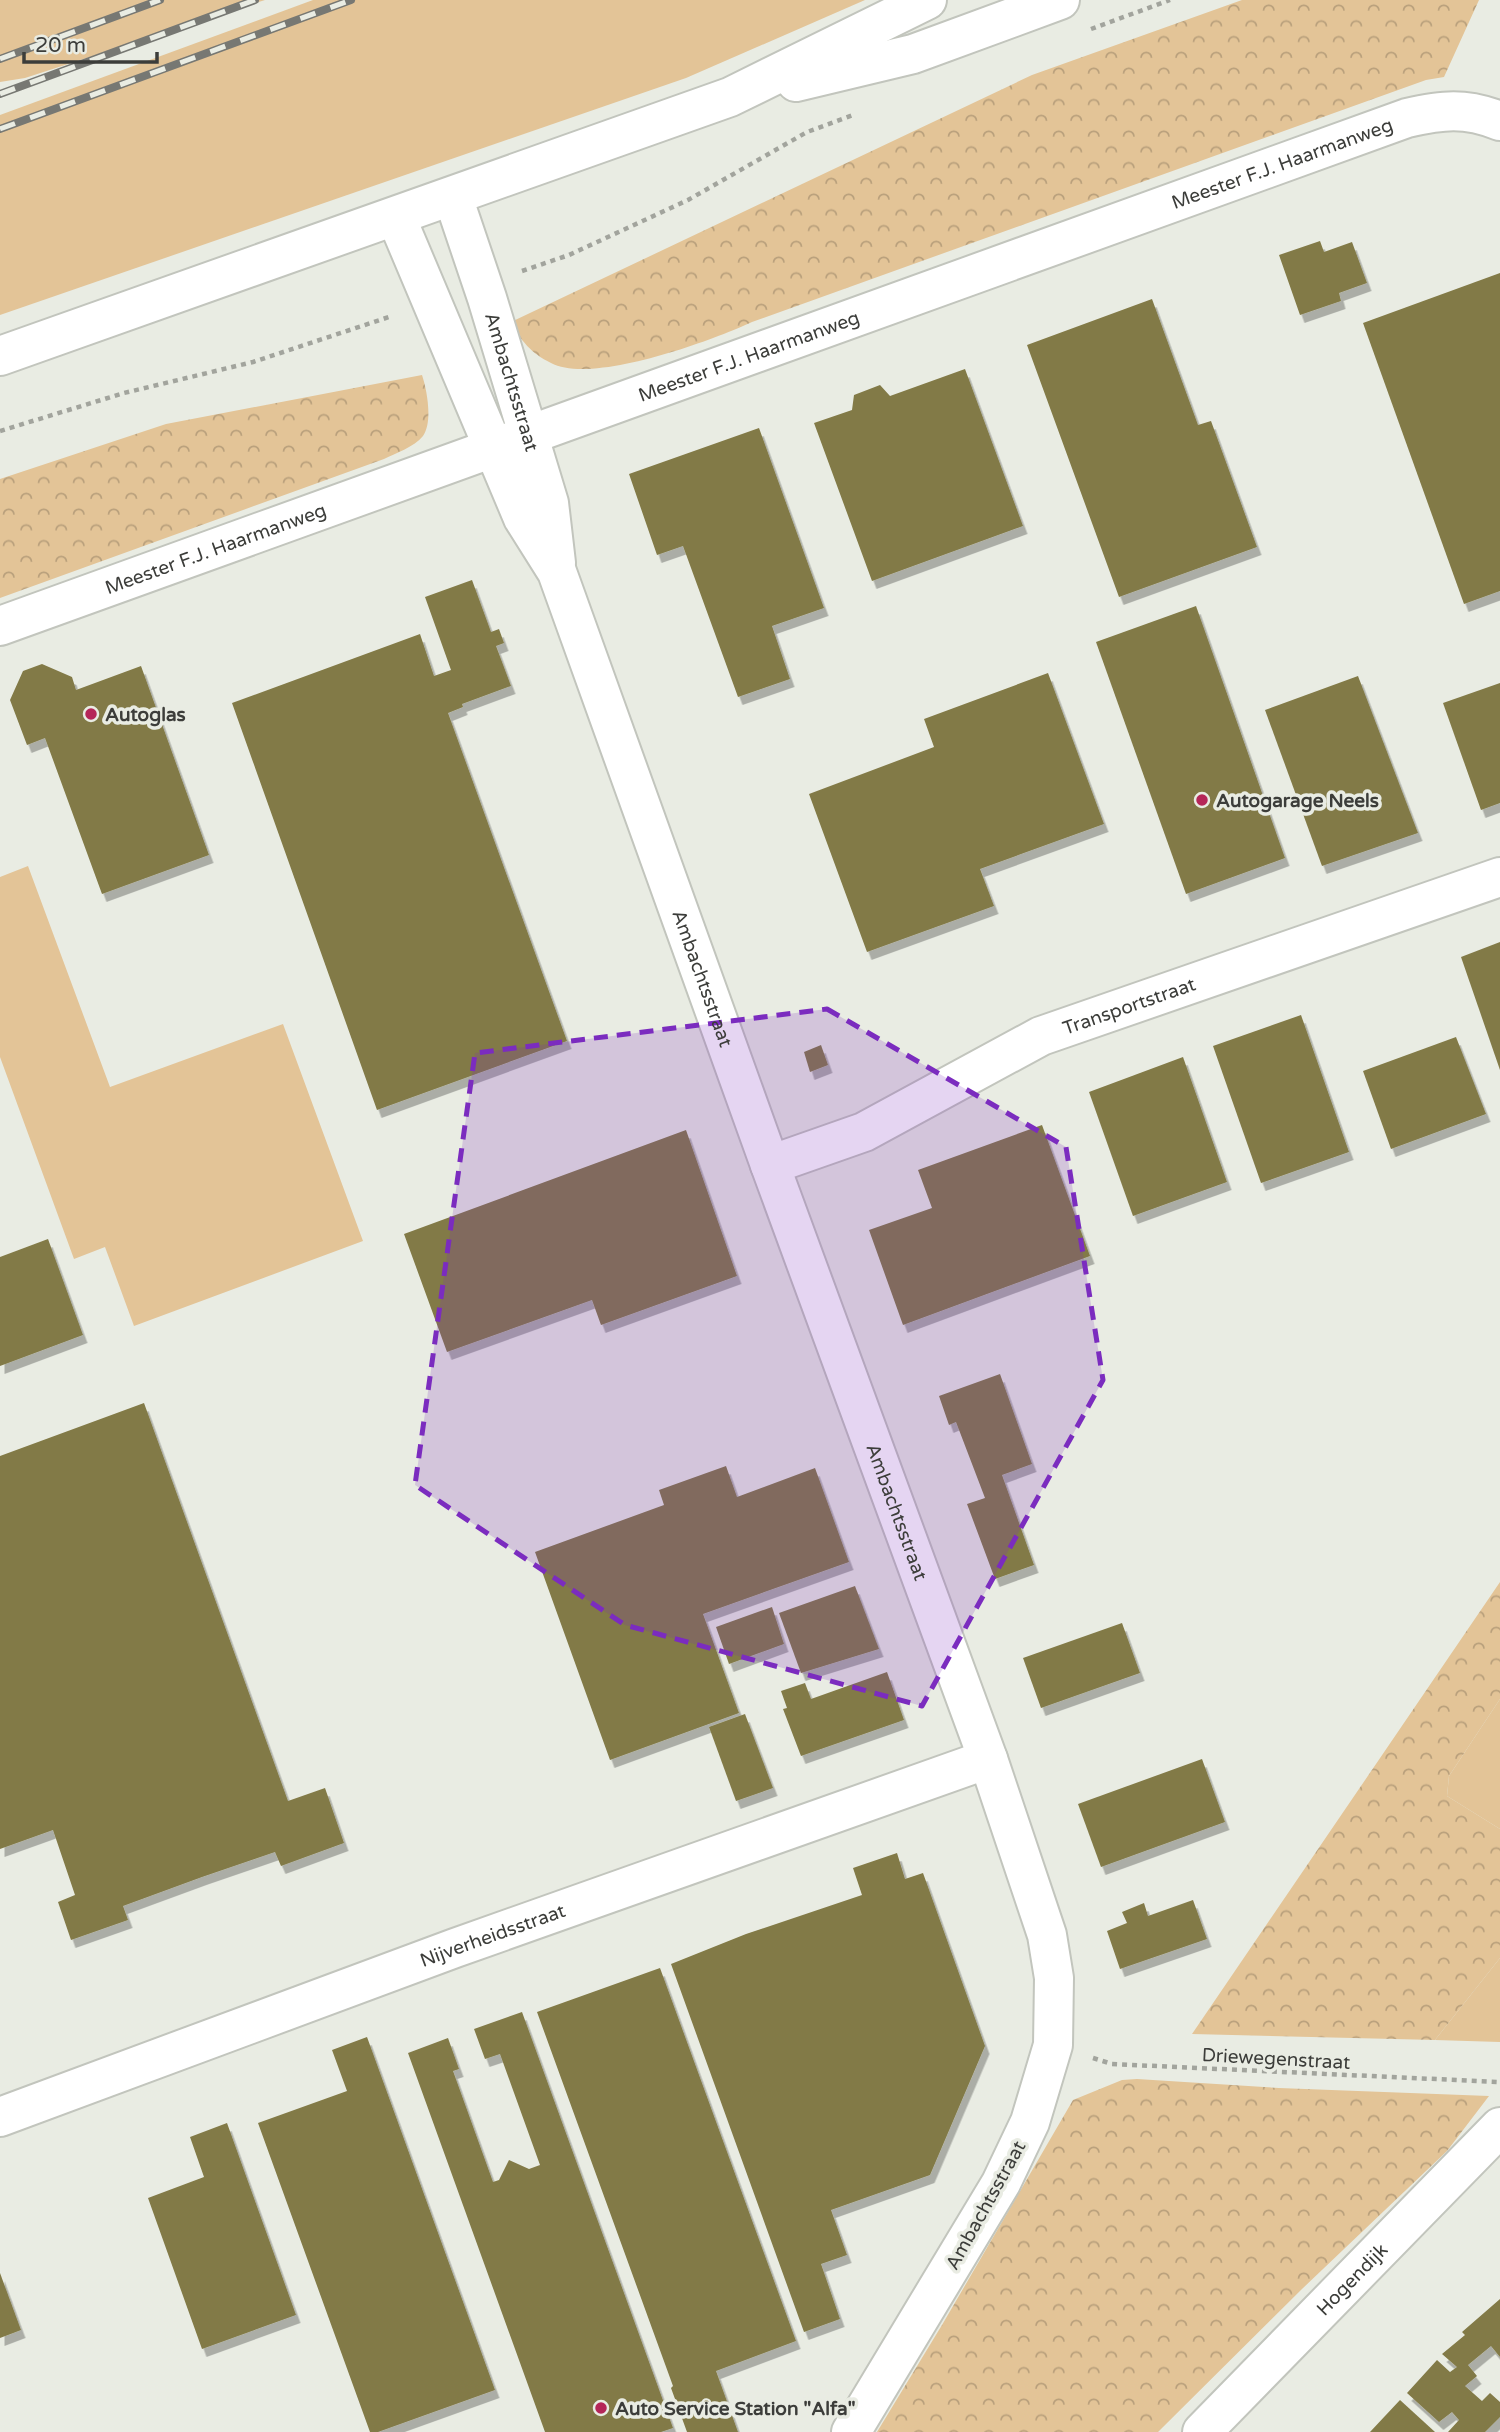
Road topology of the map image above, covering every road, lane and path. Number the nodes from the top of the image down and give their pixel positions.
1 (927, 0) edge
2 (1060, 0) edge
3 (1170, 0) edge
4 (1079, 33) dead end
5 (730, 97) junction
6 (859, 113) dead end
7 (1500, 121) edge
8 (453, 197) junction
9 (396, 217) junction
10 (483, 285) junction
11 (431, 303) junction
12 (0, 356) edge
13 (0, 431) edge
14 (510, 441) junction
15 (0, 626) edge
16 (1500, 877) edge
17 (770, 1165) junction
18 (988, 1759) junction
19 (1053, 2045) junction
20 (1500, 2082) edge
21 (0, 2117) edge
22 (1500, 2127) edge
23 (851, 2432) edge
24 (1202, 2432) edge

1 - 5 street
2 - 5 street
3 - 4 path
5 - 8 street
6 - 10 path
7 - 14 street, Meester F.J. Haarmanweg
8 - 9 street
8 - 10 street, Ambachtsstraat
9 - 11 street, Ambachtsstraat
9 - 12 street
10 - 14 street, Ambachtsstraat
11 - 13 path
11 - 14 street, Ambachtsstraat
14 - 15 street, Meester F.J. Haarmanweg
14 - 17 street, Ambachtsstraat
16 - 17 street, Transportstraat
17 - 18 street, Ambachtsstraat
18 - 19 street, Ambachtsstraat
18 - 21 street, Nijverheidsstraat
19 - 20 path, Driewegenstraat
19 - 23 street, Ambachtsstraat
22 - 24 street, Hogendijk

